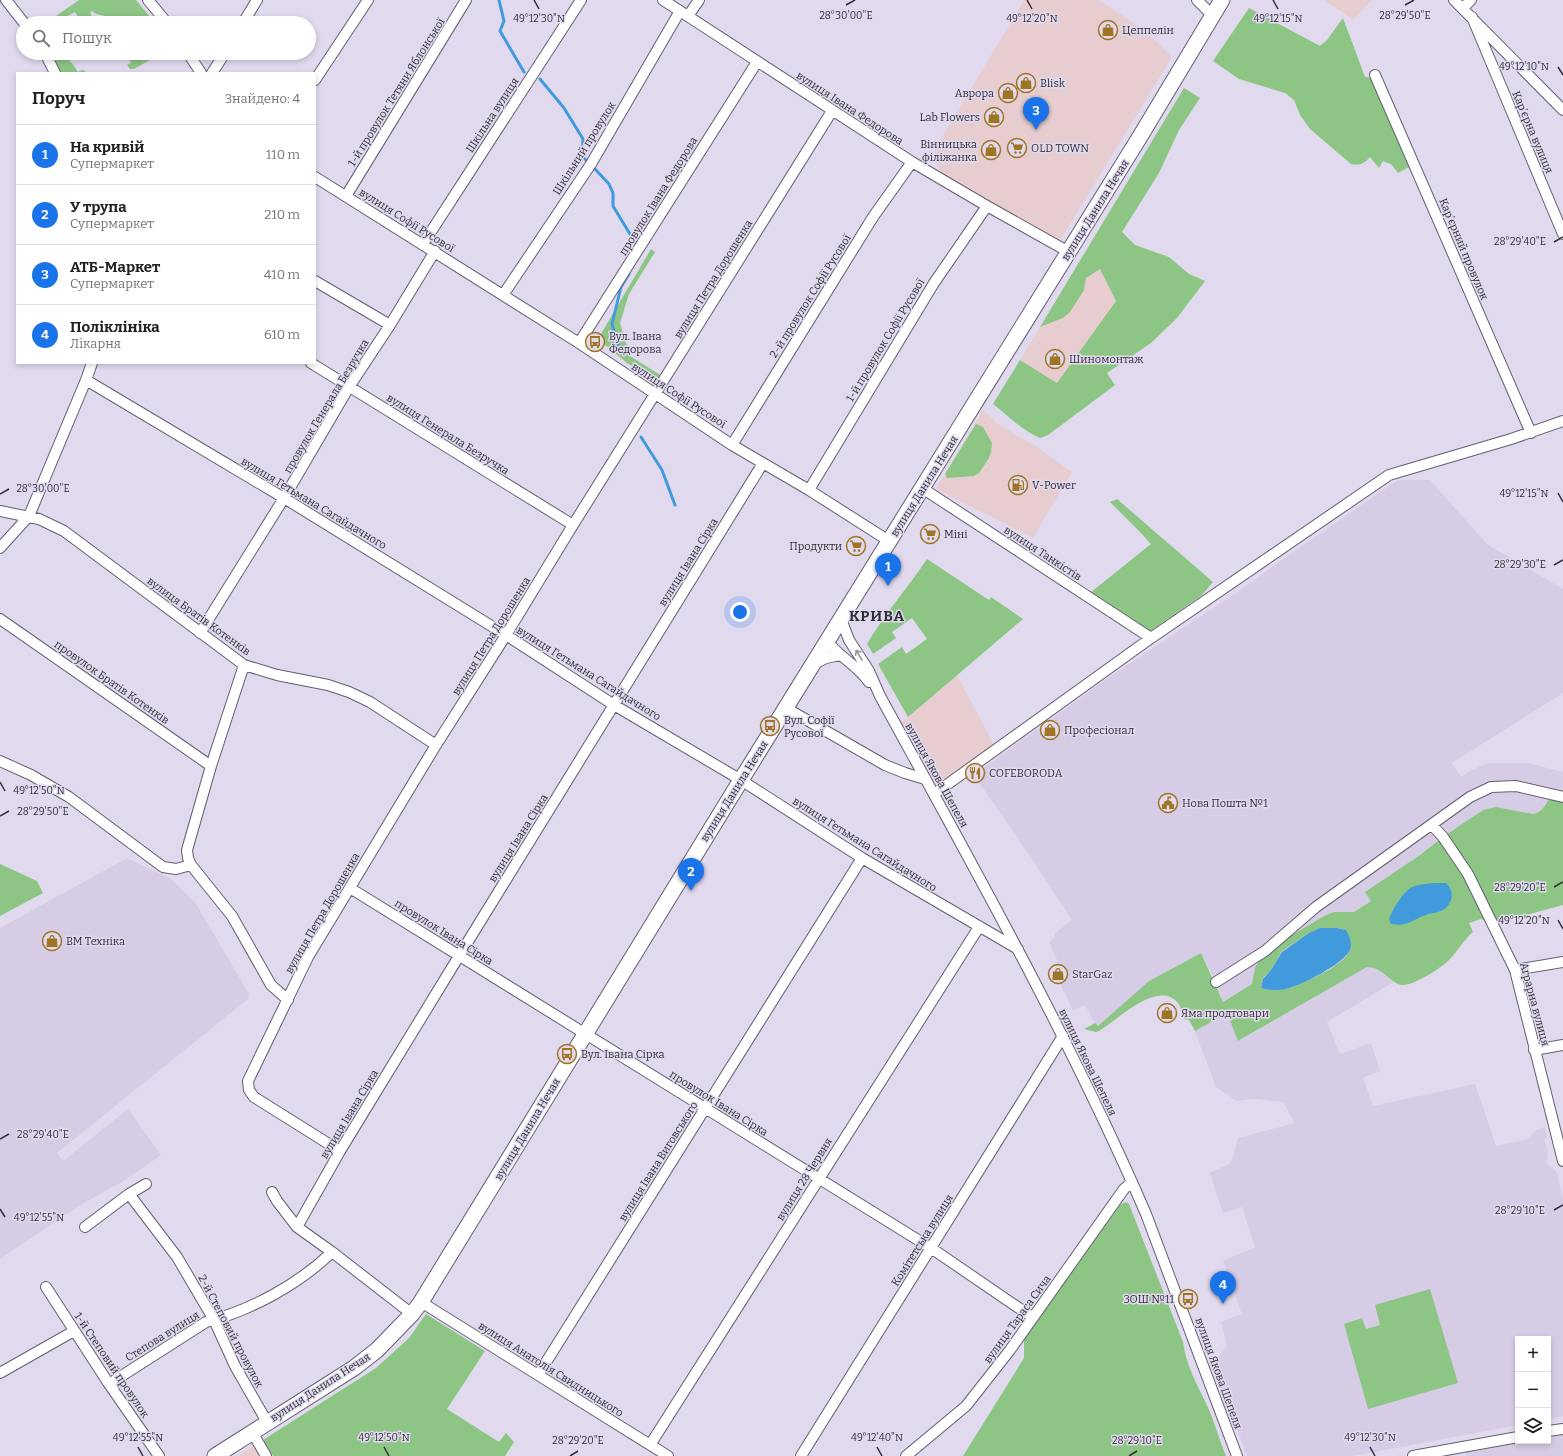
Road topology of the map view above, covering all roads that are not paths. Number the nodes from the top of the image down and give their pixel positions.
1 (6, 0) edge
2 (148, 0) edge
3 (257, 0) edge
4 (368, 0) edge
5 (466, 0) edge
6 (581, 0) edge
7 (663, 0) edge
8 (699, 0) edge
9 (1197, 0) edge
10 (1222, 0) edge
11 (1454, 0) edge
12 (1471, 0) edge
13 (1463, 8) junction
14 (684, 13) junction
15 (19, 16) edge
16 (161, 16) edge
17 (247, 16) edge
18 (1213, 16) junction
19 (1472, 17) junction
20 (48, 60) edge
21 (193, 60) edge
22 (220, 60) edge
23 (757, 62) junction
24 (54, 72) edge
25 (200, 72) edge
26 (213, 72) edge
27 (1375, 76) dead end
28 (316, 78) edge
29 (1563, 110) edge
30 (832, 111) junction
31 (912, 162) junction
32 (316, 178) edge
33 (346, 196) junction
34 (987, 206) junction
35 (1563, 234) edge
36 (423, 244) junction
37 (434, 251) junction
38 (1069, 252) junction
39 (316, 282) edge
40 (503, 295) junction
41 (390, 325) junction
42 (579, 343) junction
43 (92, 364) edge
44 (313, 364) edge
45 (86, 380) junction
46 (350, 387) junction
47 (655, 394) junction
48 (1563, 421) edge
49 (1531, 432) junction
50 (732, 445) junction
51 (763, 463) junction
52 (922, 488) junction
53 (809, 490) junction
54 (284, 498) junction
55 (0, 510) edge
56 (29, 516) junction
57 (573, 525) junction
58 (889, 541) junction
59 (0, 548) edge
60 (0, 619) edge
61 (841, 619) junction
62 (200, 633) junction
63 (506, 635) junction
64 (1151, 638) junction
65 (829, 639) junction
66 (849, 640) junction
67 (840, 655) junction
68 (244, 665) junction
69 (813, 665) junction
70 (880, 696) junction
71 (614, 705) junction
72 (786, 708) junction
73 (436, 745) junction
74 (0, 761) edge
75 (211, 766) junction
76 (925, 779) junction
77 (741, 780) junction
78 (934, 794) junction
79 (1563, 797) edge
80 (1432, 824) junction
81 (862, 858) junction
82 (191, 865) junction
83 (350, 888) junction
84 (979, 927) junction
85 (1018, 950) junction
86 (459, 956) junction
87 (1563, 962) edge
88 (1515, 970) junction
89 (1216, 982) dead end
90 (288, 1000) junction
91 (586, 1033) junction
92 (1063, 1036) junction
93 (1563, 1045) edge
94 (1534, 1050) junction
95 (705, 1108) junction
96 (340, 1151) junction
97 (1563, 1161) edge
98 (818, 1179) junction
99 (1132, 1182) junction
100 (146, 1184) dead end
101 (272, 1192) dead end
102 (129, 1194) junction
103 (85, 1227) dead end
104 (297, 1227) junction
105 (930, 1248) junction
106 (332, 1252) junction
107 (46, 1287) dead end
108 (421, 1302) junction
109 (412, 1314) junction
110 (1032, 1317) junction
111 (214, 1320) junction
112 (74, 1331) junction
113 (0, 1373) edge
114 (538, 1375) junction
115 (109, 1384) junction
116 (267, 1422) junction
117 (1563, 1429) edge
118 (1551, 1431) edge
119 (252, 1432) junction
120 (1515, 1438) edge
121 (650, 1445) junction
122 (1425, 1455) edge
123 (159, 1456) edge
124 (215, 1456) edge
125 (266, 1456) edge
126 (668, 1456) edge
127 (801, 1456) edge
128 (906, 1456) edge
129 (1237, 1456) edge
130 (1413, 1456) edge

1 - 15 street
2 - 16 street
3 - 17 street
4 - 28 street
5 - 33 street, 1-й провулок Тетяни Яблонської
6 - 36 street, Шкільна вулиця
7 - 14 street, вулиця Івана Федорова
8 - 14 street, Шкільний провулок
9 - 18 street
10 - 18 main road, вулиця Данила Нечая
11 - 13 street
12 - 13 street
13 - 19 street
14 - 23 street, вулиця Івана Федорова
14 - 40 street, Шкільний провулок
18 - 38 main road, вулиця Данила Нечая
19 - 29 street
19 - 35 street, Карʼєрна вулиця
20 - 24 street
21 - 25 street
22 - 26 street
23 - 30 street, вулиця Івана Федорова
23 - 42 street, провулок Івана Федорова
27 - 49 street, Карʼєрний провулок
30 - 31 street, вулиця Івана Федорова
30 - 47 street, вулиця Петра Дорошенка
31 - 34 street, вулиця Івана Федорова
31 - 50 street, 2-й провулок Софії Русової
32 - 33 street, вулиця Софії Русової
33 - 36 street, вулиця Софії Русової
34 - 38 street, вулиця Івана Федорова
34 - 53 street, 1-й провулок Софії Русової
36 - 37 street, вулиця Софії Русової
37 - 40 street, вулиця Софії Русової
37 - 41 street, провулок Генерала Безручка
38 - 52 main road, вулиця Данила Нечая
39 - 41 street
40 - 42 street, вулиця Софії Русової
41 - 46 street, провулок Генерала Безручка
42 - 47 street, вулиця Софії Русової
43 - 45 street
44 - 46 street, вулиця Генерала Безручка
45 - 54 street, вулиця Гетьмана Сагайдачного
45 - 56 street
46 - 54 street, провулок Генерала Безручка
46 - 57 street, вулиця Генерала Безручка
47 - 50 street, вулиця Софії Русової
47 - 57 street, вулиця Петра Дорошенка
48 - 49 street
49 - 64 street
50 - 51 street, вулиця Софії Русової
51 - 53 street, вулиця Софії Русової
51 - 71 street, вулиця Івана Сірка
52 - 58 main road, вулиця Данила Нечая
52 - 64 street, вулиця Танкістів
53 - 58 street, вулиця Софії Русової
54 - 62 street, провулок Генерала Безручка
54 - 63 street, вулиця Гетьмана Сагайдачного
55 - 56 street, вулиця Братів Котенків
56 - 59 street
56 - 62 street, вулиця Братів Котенків
57 - 63 street, вулиця Петра Дорошенка
58 - 61 main road, вулиця Данила Нечая
60 - 75 street, провулок Братів Котенків
61 - 65 main road, вулиця Данила Нечая
61 - 66 street
62 - 68 street, вулиця Братів Котенків
63 - 71 street, вулиця Гетьмана Сагайдачного
63 - 73 street, вулиця Петра Дорошенка
64 - 78 street
65 - 66 street
65 - 67 street
65 - 69 main road, вулиця Данила Нечая
70 -> 66 street
67 - 69 street
67 - 70 street
68 - 73 street, вулиця Братів Котенків
68 - 75 street
69 - 72 main road, вулиця Данила Нечая
70 - 76 street, вулиця Якова Шепеля
71 - 77 street, вулиця Гетьмана Сагайдачного
71 - 86 street, вулиця Івана Сірка
72 - 76 street
72 - 77 main road, вулиця Данила Нечая
73 - 83 street, вулиця Петра Дорошенка
74 - 82 street
75 - 82 street
76 - 78 street, вулиця Якова Шепеля
77 - 81 street, вулиця Гетьмана Сагайдачного
77 - 91 main road, вулиця Данила Нечая
78 - 85 street, вулиця Якова Шепеля
79 - 80 street
80 - 88 street, Аграрна вулиця
80 - 89 street
81 - 84 street, вулиця Гетьмана Сагайдачного
81 - 95 street, вулиця Івана Виговського
82 - 90 street
83 - 86 street, провулок Івана Сірка
83 - 90 street, вулиця Петра Дорошенка
84 - 85 street, вулиця Гетьмана Сагайдачного
84 - 98 street, вулиця 28 Червня
85 - 92 street, вулиця Якова Шепеля
86 - 91 street, провулок Івана Сірка
86 - 96 street, вулиця Івана Сірка
87 - 88 street
88 - 94 street, Аграрна вулиця
90 - 96 street, вулиця Петра Дорошенка
91 - 95 street, провулок Івана Сірка
91 - 108 main road, вулиця Данила Нечая
92 - 99 street, вулиця Якова Шепеля
92 - 105 street, Комітетська вулиця
93 - 94 street
94 - 97 street, Аграрна вулиця
95 - 98 street, провулок Івана Сірка
95 - 114 street, вулиця Івана Виговського
96 - 104 street, вулиця Івана Сірка
98 - 105 street, провулок Івана Сірка
98 - 121 street, вулиця 28 Червня
99 - 110 street, вулиця Тараса Сича
99 - 129 street, вулиця Якова Шепеля
100 - 102 street
101 - 104 street
102 - 103 street
102 - 111 street, 2-й Степовий провулок
104 - 106 street
105 - 110 street, провулок Івана Сірка
105 - 127 street, Комітетська вулиця
106 - 109 street
106 - 111 street, Степова вулиця
107 - 112 street, 1-й Степовий провулок
108 - 109 main road, вулиця Данила Нечая
108 - 114 street, вулиця Анатолія Свидницького
109 - 116 main road, вулиця Данила Нечая
110 - 128 street, вулиця Тараса Сича
111 - 115 street, Степова вулиця
111 - 116 street, 2-й Степовий провулок
112 - 113 street
112 - 115 street, 1-й Степовий провулок
114 - 121 street, вулиця Анатолія Свидницького
115 - 123 street, 1-й Степовий провулок
116 - 119 main road, вулиця Данила Нечая
117 - 118 street
119 - 124 main road, вулиця Данила Нечая
119 - 125 street
120 - 122 street
121 - 126 street, вулиця Анатолія Свидницького
122 - 130 street

